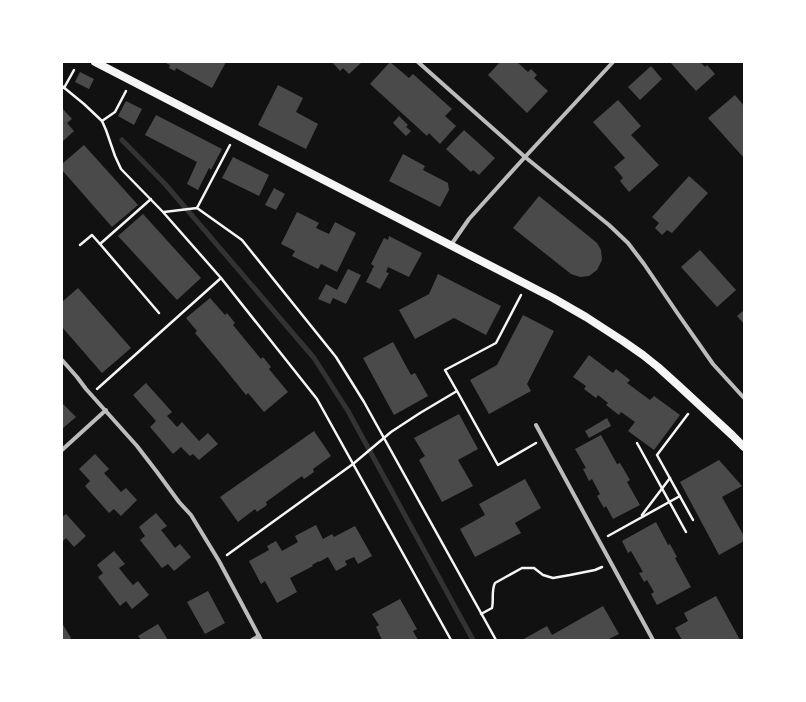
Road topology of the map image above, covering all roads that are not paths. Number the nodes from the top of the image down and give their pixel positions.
1 (95, 62) edge
2 (418, 62) edge
3 (613, 62) edge
4 (525, 157) junction
5 (451, 245) junction
6 (62, 360) edge
7 (744, 398) edge
8 (106, 410) junction
9 (536, 426) dead end
10 (744, 447) edge
11 (62, 450) edge
12 (260, 638) edge
13 (252, 640) edge
14 (653, 640) edge

1 - 5 main road
2 - 4 street
3 - 4 street
4 - 5 street
4 - 7 street
5 - 10 main road
6 - 8 street
8 - 11 street
8 - 12 street
9 - 14 street
12 - 13 street

